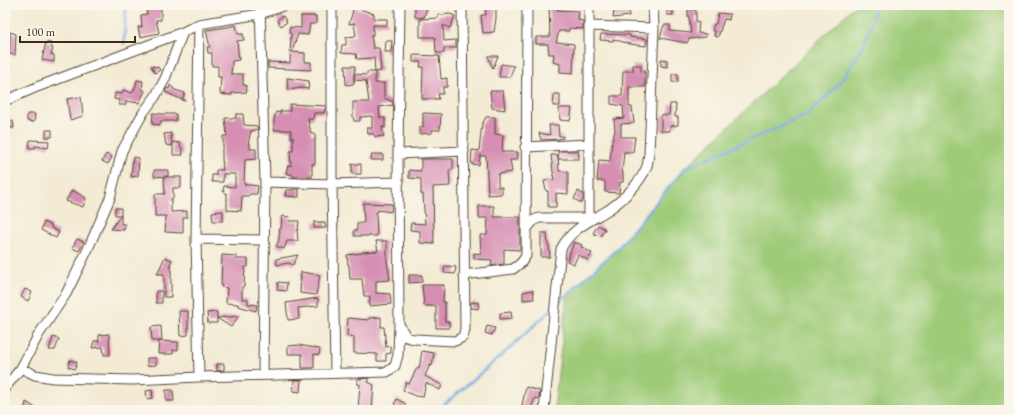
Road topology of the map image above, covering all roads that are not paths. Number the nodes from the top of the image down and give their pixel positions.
1 (285, 5) edge
2 (332, 5) edge
3 (400, 5) edge
4 (462, 5) edge
5 (527, 5) edge
6 (589, 5) edge
7 (653, 5) edge
8 (260, 10) edge
9 (199, 24) junction
10 (589, 26) junction
11 (654, 28) junction
12 (183, 32) junction
13 (5, 100) edge
14 (589, 144) junction
15 (526, 147) junction
16 (464, 151) junction
17 (398, 154) junction
18 (265, 182) junction
19 (399, 182) junction
20 (332, 184) junction
21 (589, 219) junction
22 (526, 230) junction
23 (196, 239) junction
24 (264, 240) junction
25 (464, 275) junction
26 (399, 326) junction
27 (21, 368) junction
28 (335, 373) junction
29 (263, 375) junction
30 (199, 377) junction
31 (5, 388) edge
32 (544, 410) edge

1 - 8 street
2 - 20 street
3 - 17 street
4 - 16 street
5 - 15 street
6 - 10 street
7 - 11 street
8 - 9 street
8 - 18 street
9 - 12 street
9 - 23 street
10 - 11 street
10 - 14 street
11 - 21 street
12 - 13 street
12 - 27 street
14 - 15 street
14 - 21 street
15 - 22 street
16 - 17 street
16 - 25 street
17 - 19 street
18 - 20 street
18 - 24 street
19 - 20 street
19 - 26 street
20 - 28 street
21 - 22 street
21 - 32 street
22 - 25 street
23 - 24 street
23 - 30 street
24 - 29 street
25 - 26 street
26 - 28 street
27 - 30 street
27 - 31 street
28 - 29 street
29 - 30 street

